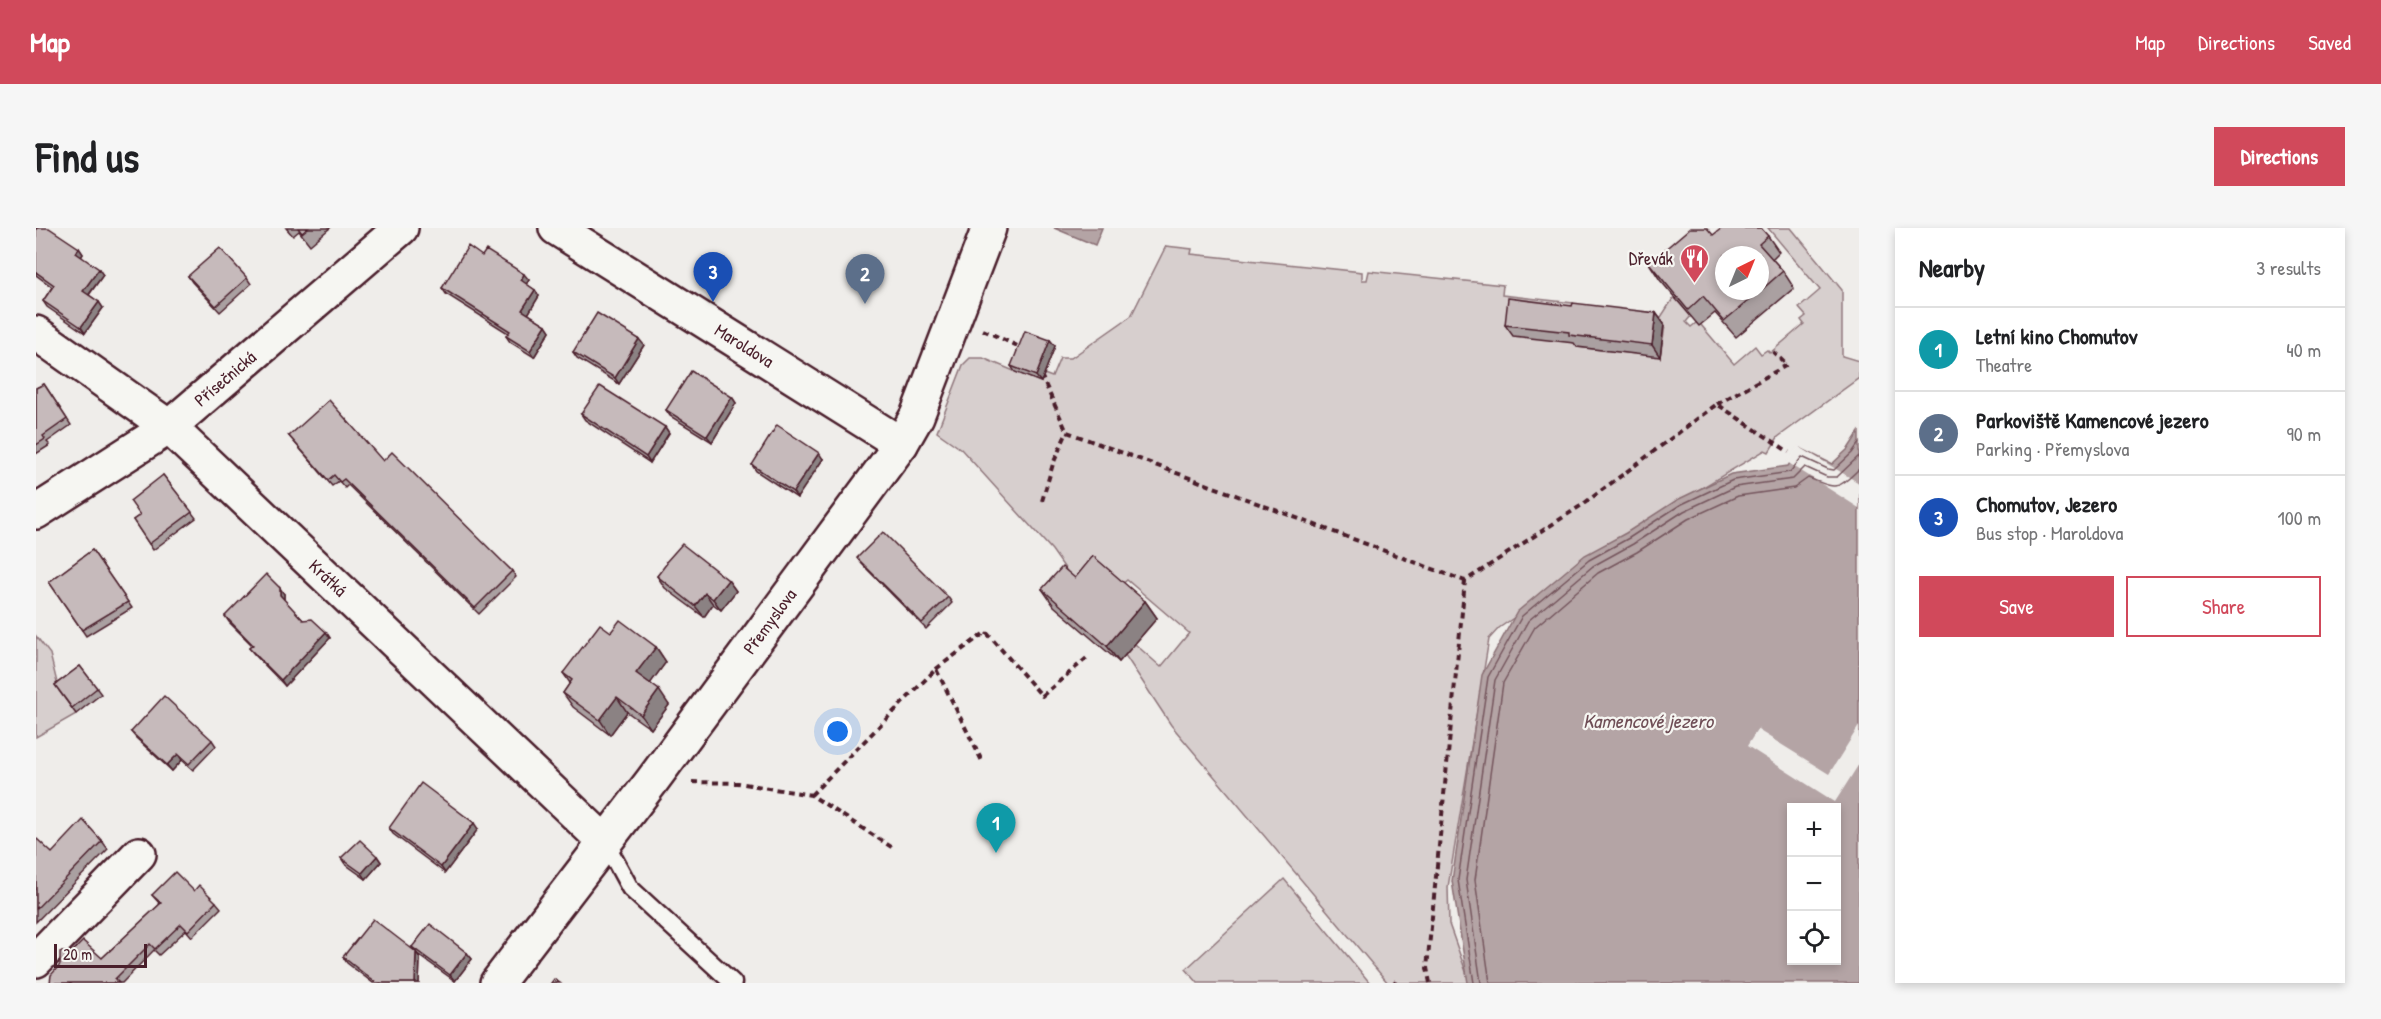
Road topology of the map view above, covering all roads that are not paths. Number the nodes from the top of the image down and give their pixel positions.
1 (401, 228) edge
2 (556, 228) edge
3 (989, 228) edge
4 (36, 333) edge
5 (169, 427) junction
6 (902, 444) junction
7 (36, 512) edge
8 (604, 842) junction
9 (139, 854) dead end
10 (36, 960) edge
11 (497, 983) edge
12 (733, 983) edge

1 - 5 street, Přísečnická
2 - 6 street, Maroldova
3 - 6 street, Přemyslova
4 - 5 street, Krátká
5 - 7 street, Přísečnická
5 - 8 street, Krátká
6 - 8 street, Přemyslova
8 - 11 street, Přemyslova
8 - 12 lane
9 - 10 street

